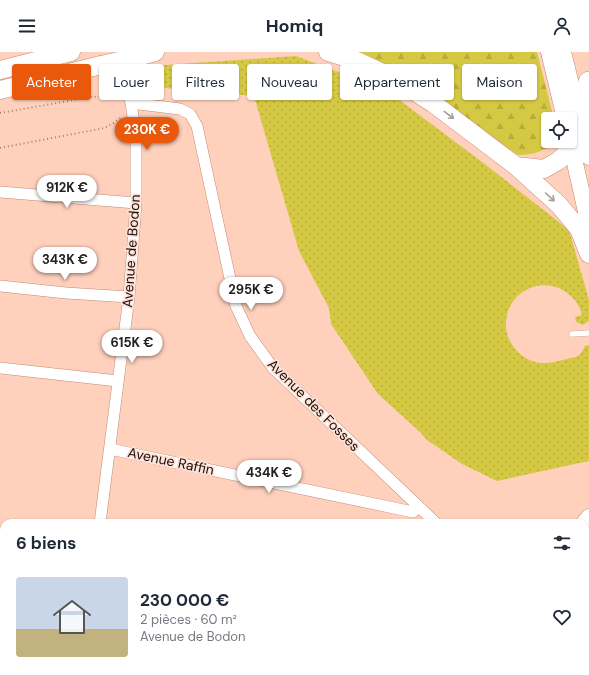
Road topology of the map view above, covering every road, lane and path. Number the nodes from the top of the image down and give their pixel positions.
1 (70, 52) edge
2 (118, 52) edge
3 (155, 52) edge
4 (328, 52) edge
5 (548, 52) edge
6 (563, 52) edge
7 (121, 64) edge
8 (0, 70) edge
9 (589, 82) edge
10 (0, 90) edge
11 (99, 97) edge
12 (130, 100) edge
13 (131, 105) junction
14 (569, 112) edge
15 (571, 112) edge
16 (576, 112) edge
17 (0, 113) edge
18 (577, 131) edge
19 (0, 148) edge
20 (569, 148) edge
21 (572, 148) edge
22 (589, 157) edge
23 (516, 166) junction
24 (0, 192) edge
25 (136, 203) junction
26 (589, 225) edge
27 (589, 254) edge
28 (0, 286) edge
29 (129, 297) junction
30 (589, 333) edge
31 (572, 334) dead end
32 (0, 368) edge
33 (118, 381) junction
34 (110, 449) junction
35 (418, 507) junction
36 (101, 519) edge
37 (432, 519) edge

1 - 8 main road
2 - 7 street, Avenue de Bodon
3 - 10 main road, bridge
4 -> 23 main road
5 - 14 main road
6 - 15 main road
9 - 16 highway
11 - 17 path
12 - 13 street, Avenue de Bodon
13 - 19 path
13 - 25 street, Avenue de Bodon
13 - 35 street, Avenue des Fosses
18 - 22 main road
20 - 23 main road
21 - 26 main road
23 -> 27 main road
24 - 25 street
25 - 29 street, Avenue de Bodon
28 - 29 street
29 - 33 street, Avenue de Bodon
30 - 31 lane
32 - 33 street
33 - 34 street, Avenue de Bodon
34 - 35 street, Avenue Raffin
34 - 36 street, Avenue de Bodon
35 - 37 street, Avenue des Fosses

